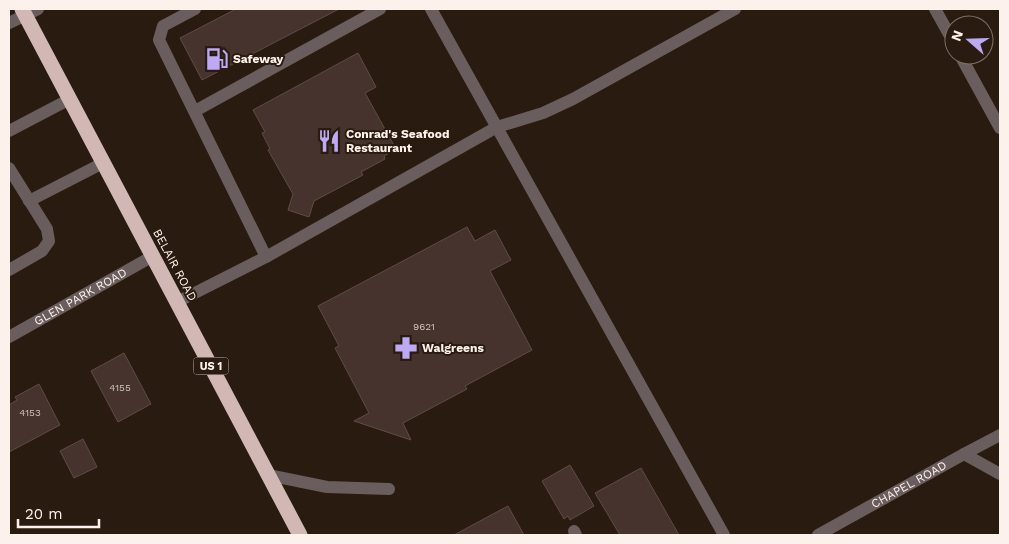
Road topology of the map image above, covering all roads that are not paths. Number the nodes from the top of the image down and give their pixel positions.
1 (195, 9) edge
2 (380, 9) edge
3 (431, 9) edge
4 (735, 9) edge
5 (935, 9) edge
6 (29, 11) edge
7 (9, 23) edge
8 (944, 25) edge
9 (965, 65) edge
10 (70, 99) junction
11 (195, 112) junction
12 (497, 127) junction
13 (1000, 128) edge
14 (9, 131) edge
15 (103, 162) junction
16 (9, 168) edge
17 (30, 201) junction
18 (153, 256) junction
19 (266, 257) junction
20 (9, 270) edge
21 (177, 302) junction
22 (9, 337) edge
23 (1000, 436) edge
24 (964, 454) junction
25 (1000, 474) edge
26 (268, 475) junction
27 (389, 489) dead end
28 (299, 535) edge
29 (724, 535) edge
30 (818, 535) edge

1 - 11 street
2 - 11 street
3 - 12 street
4 - 12 street
5 - 8 street
6 - 7 street
6 - 10 highway, BELAIR ROAD / US 1
9 - 13 street
10 - 14 street
10 - 15 highway, BELAIR ROAD / US 1
11 - 19 street
12 - 19 street
12 - 29 street
15 - 17 street
15 - 18 highway, BELAIR ROAD / US 1
16 - 17 street
17 - 20 street
18 - 21 highway, BELAIR ROAD / US 1
18 - 22 street, GLEN PARK ROAD
19 - 21 street
21 - 26 highway, BELAIR ROAD / US 1
23 - 24 street, CHAPEL ROAD
24 - 25 street
24 - 30 street, CHAPEL ROAD
26 - 27 street
26 - 28 highway, BELAIR ROAD / US 1

